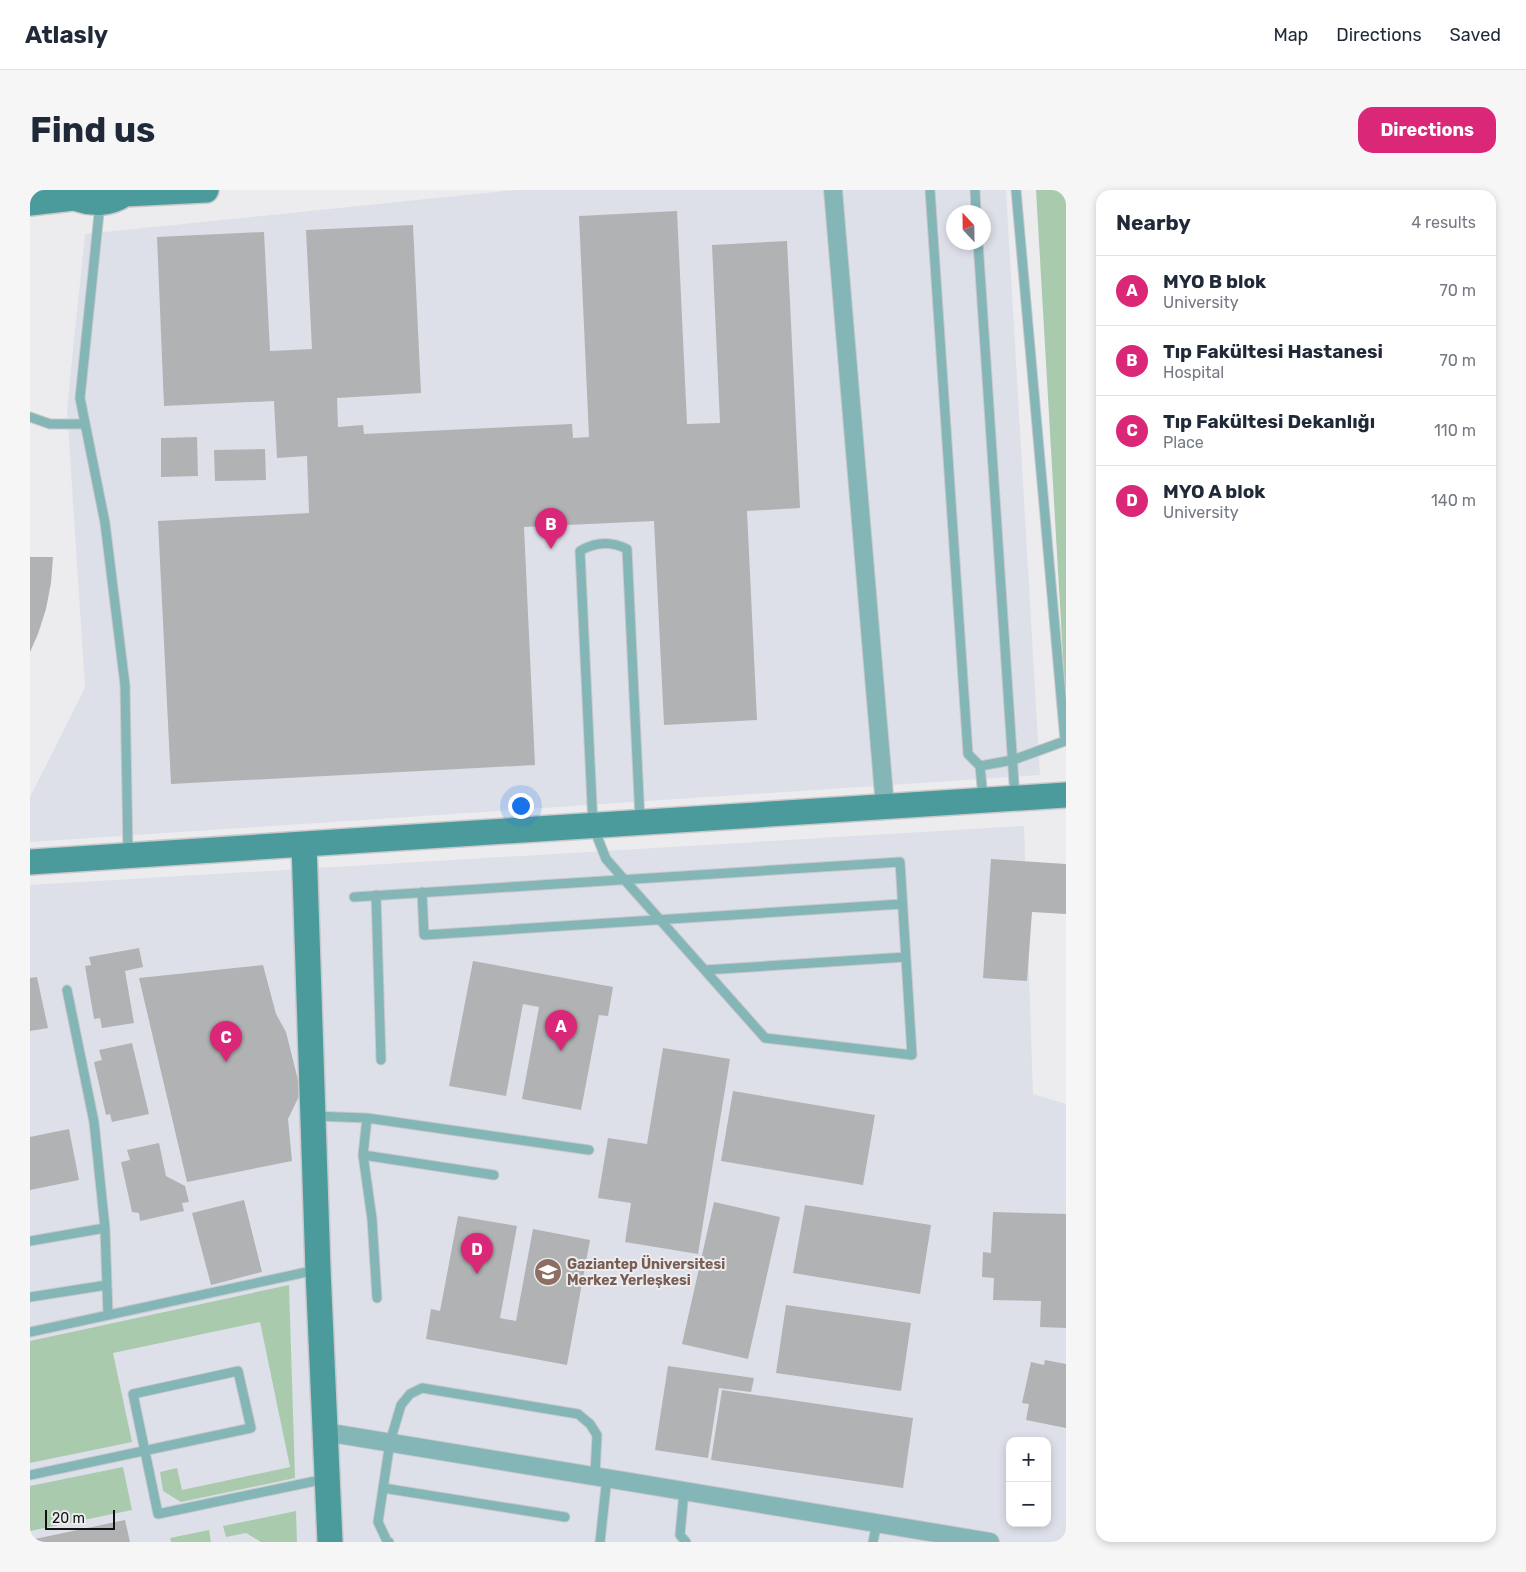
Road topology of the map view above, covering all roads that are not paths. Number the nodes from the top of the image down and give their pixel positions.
1 (206, 190) edge
2 (833, 190) edge
3 (930, 190) edge
4 (975, 190) edge
5 (1016, 190) edge
6 (127, 192) edge
7 (67, 194) edge
8 (30, 202) edge
9 (100, 203) junction
10 (976, 205) edge
11 (979, 250) edge
12 (30, 417) edge
13 (85, 424) junction
14 (1013, 760) junction
15 (980, 766) junction
16 (1066, 795) edge
17 (1015, 798) junction
18 (983, 800) junction
19 (885, 807) junction
20 (640, 823) junction
21 (593, 826) junction
22 (304, 844) junction
23 (128, 856) junction
24 (30, 862) edge
25 (624, 880) junction
26 (422, 892) junction
27 (376, 895) junction
28 (354, 897) dead end
29 (902, 904) junction
30 (659, 919) junction
31 (906, 957) junction
32 (704, 970) junction
33 (67, 990) dead end
34 (380, 1060) dead end
35 (313, 1116) junction
36 (367, 1118) junction
37 (589, 1150) dead end
38 (363, 1155) junction
39 (494, 1175) dead end
40 (105, 1228) junction
41 (30, 1241) edge
42 (318, 1270) junction
43 (107, 1285) junction
44 (30, 1297) edge
45 (377, 1298) dead end
46 (108, 1315) junction
47 (30, 1332) edge
48 (325, 1432) junction
49 (390, 1442) junction
50 (145, 1451) junction
51 (30, 1475) edge
52 (601, 1476) junction
53 (327, 1479) junction
54 (383, 1488) junction
55 (684, 1491) junction
56 (565, 1517) dead end
57 (877, 1523) junction
58 (330, 1542) edge
59 (390, 1542) edge
60 (600, 1542) edge
61 (686, 1542) edge
62 (873, 1542) edge
63 (990, 1542) edge

1 - 6 street
2 - 19 street
3 - 15 lane
4 - 10 lane
5 - 14 lane
6 - 9 street
7 - 8 street
7 - 9 street
9 - 13 lane
11 - 14 lane
12 - 13 lane
13 - 23 lane
14 - 15 lane
14 - 17 lane
15 - 18 lane
16 - 17 street
17 - 18 street
18 - 19 street
19 - 20 street
20 - 21 street
20 - 21 lane
21 - 22 street
21 - 25 lane
22 - 23 street
22 - 35 street
23 - 24 street
25 - 26 lane
25 - 29 lane
25 - 30 lane
26 - 27 lane
26 - 30 lane
27 - 28 lane
27 - 34 lane
29 - 30 lane
29 - 31 lane
30 - 32 lane
31 - 32 lane
31 - 32 lane
33 - 40 lane
35 - 36 lane
35 - 42 street
36 - 37 lane
36 - 38 lane
38 - 39 lane
38 - 45 lane
40 - 41 lane
40 - 43 lane
42 - 46 lane
42 - 48 street
43 - 44 lane
43 - 46 lane
46 - 47 lane
48 - 49 street
48 - 53 street
49 - 52 street
49 - 52 lane
49 - 54 lane
50 - 50 lane
50 - 51 lane
50 - 53 lane
52 - 55 street
52 - 60 lane
53 - 58 street
54 - 56 lane
54 - 59 lane
55 - 57 street
55 - 61 lane
57 - 62 lane
57 - 63 street

